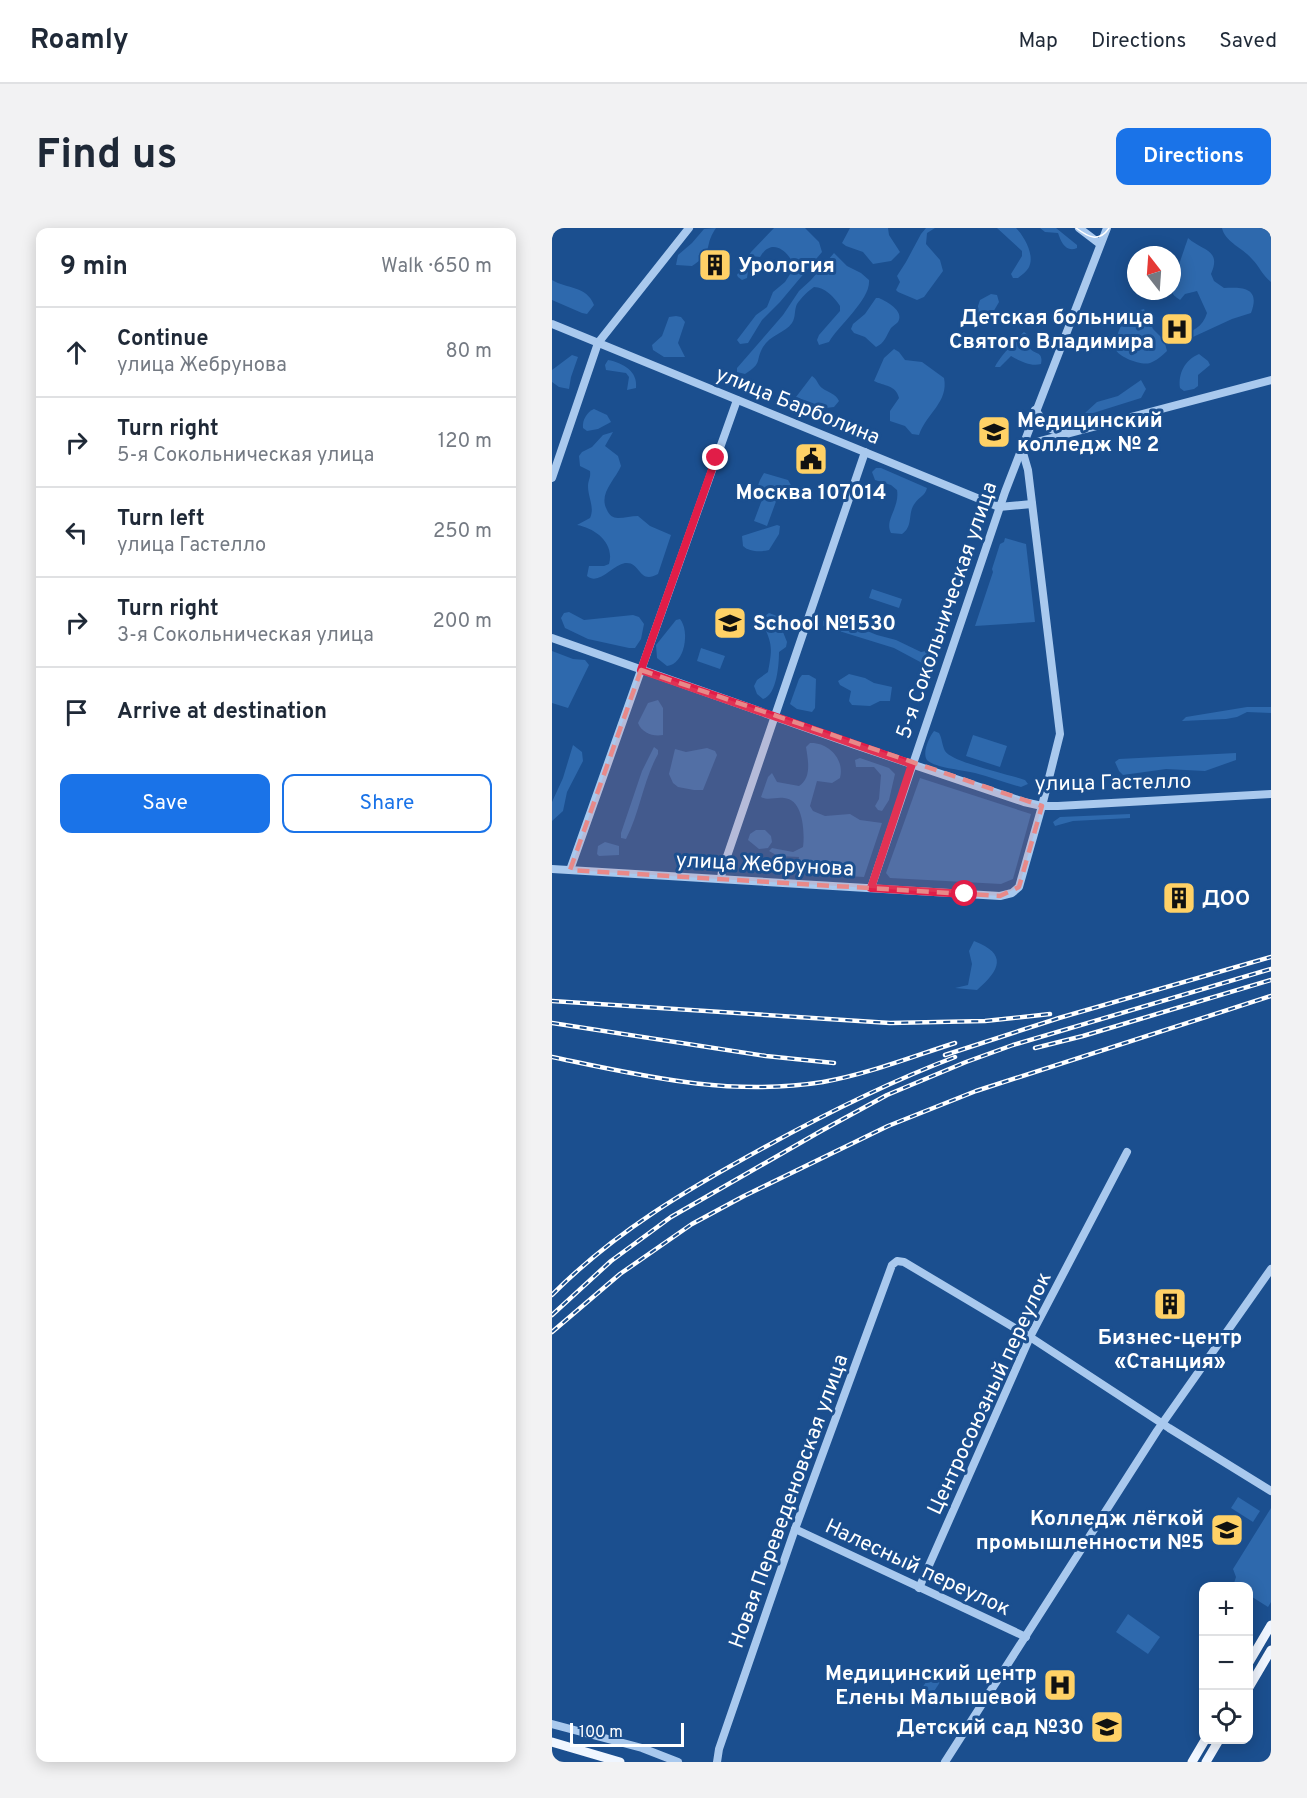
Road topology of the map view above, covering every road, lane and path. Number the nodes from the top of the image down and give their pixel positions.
1 (688, 228) edge
2 (1079, 228) edge
3 (1107, 228) edge
4 (1100, 244) junction
5 (552, 324) edge
6 (598, 343) junction
7 (1271, 380) edge
8 (737, 400) junction
9 (1035, 410) junction
10 (1069, 434) junction
11 (1021, 446) junction
12 (865, 452) junction
13 (552, 478) edge
14 (1032, 504) junction
15 (999, 507) junction
16 (552, 638) edge
17 (641, 670) junction
18 (775, 717) junction
19 (912, 764) junction
20 (1271, 794) edge
21 (1042, 806) junction
22 (552, 869) edge
23 (570, 870) junction
24 (721, 879) junction
25 (871, 888) junction
26 (1127, 1152) dead end
27 (1271, 1269) edge
28 (1030, 1337) junction
29 (1162, 1424) junction
30 (1271, 1491) edge
31 (795, 1529) junction
32 (920, 1588) junction
33 (1271, 1625) edge
34 (1026, 1637) junction
35 (1271, 1650) edge
36 (1253, 1656) edge
37 (1253, 1681) edge
38 (552, 1724) edge
39 (552, 1742) edge
40 (1203, 1744) edge
41 (1217, 1744) edge
42 (620, 1762) edge
43 (678, 1762) edge
44 (717, 1762) edge
45 (945, 1762) edge
46 (1192, 1762) edge
47 (1206, 1762) edge

1 - 6 street
2 - 4 street
3 - 4 street, 5-я Сокольническая улица
4 - 9 street, 5-я Сокольническая улица
5 - 6 street, улица Барболина
6 - 8 street, улица Барболина
6 - 13 street
7 - 10 street
8 - 12 street, улица Барболина
8 - 17 street
9 - 10 street
9 - 11 street, 5-я Сокольническая улица
10 - 11 street
11 - 14 street
11 - 15 street, 5-я Сокольническая улица
12 - 15 street, улица Барболина
12 - 18 street
14 - 15 street, улица Барболина
14 - 21 street
15 - 19 street, 5-я Сокольническая улица
16 - 17 street, улица Гастелло
17 - 18 street, улица Гастелло
17 - 23 street
18 - 19 street, улица Гастелло
18 - 24 street
19 - 21 street, улица Гастелло
19 - 25 street, 5-я Сокольническая улица
20 - 21 street, улица Гастелло
21 - 25 street, улица Жебрунова
22 - 23 street, улица Жебрунова
23 - 24 street, улица Жебрунова
24 - 25 street, улица Жебрунова
26 - 28 street, Центросоюзный переулок
27 - 29 street
28 - 29 street
28 - 31 street, Новая Переведеновская улица
28 - 32 street, Центросоюзный переулок
29 - 30 street
29 - 34 street
31 - 32 street, Налесный переулок
31 - 44 street, Новая Переведеновская улица
32 - 34 street, Налесный переулок
33 - 36 main road
34 - 45 street
35 - 37 main road
38 - 43 street
39 - 42 main road
40 - 46 main road
41 - 47 main road

